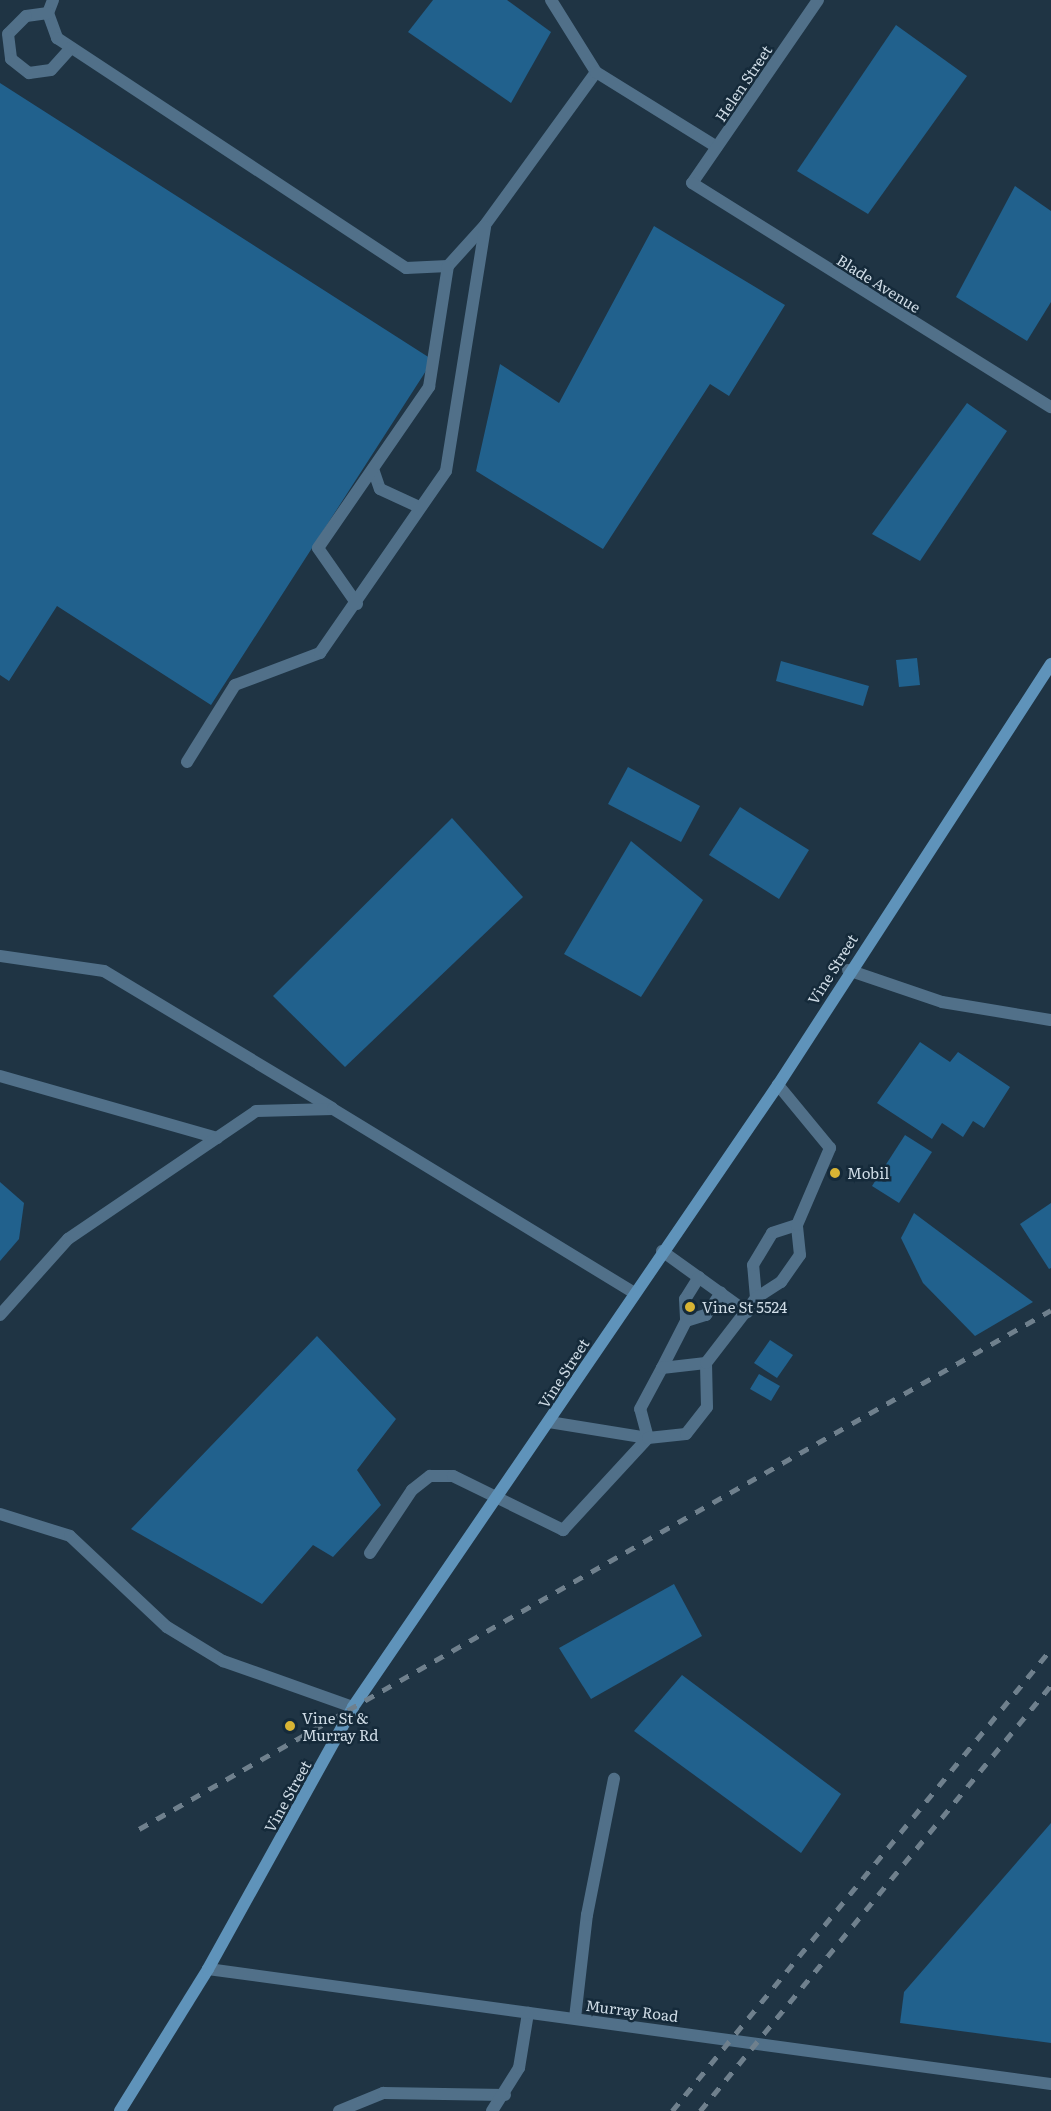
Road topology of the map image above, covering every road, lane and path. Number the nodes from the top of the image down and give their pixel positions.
1 (53, 0) edge
2 (551, 0) edge
3 (818, 0) edge
4 (48, 13) junction
5 (71, 48) junction
6 (596, 72) junction
7 (717, 147) junction
8 (692, 183) joint
9 (485, 225) junction
10 (448, 266) junction
11 (1051, 406) edge
12 (373, 469) junction
13 (419, 507) junction
14 (357, 603) junction
15 (1051, 664) edge
16 (187, 762) dead end
17 (0, 956) edge
18 (848, 970) junction
19 (1051, 1020) edge
20 (0, 1076) edge
21 (778, 1085) junction
22 (333, 1109) junction
23 (217, 1138) junction
24 (797, 1224) junction
25 (662, 1251) junction
26 (699, 1277) junction
27 (634, 1293) junction
28 (721, 1293) junction
29 (756, 1298) junction
30 (747, 1312) junction
31 (0, 1315) edge
32 (686, 1321) junction
33 (706, 1364) junction
34 (662, 1368) junction
35 (549, 1422) junction
36 (648, 1438) junction
37 (497, 1501) junction
38 (0, 1514) edge
39 (370, 1553) dead end
40 (353, 1707) junction
41 (614, 1779) dead end
42 (208, 1969) junction
43 (528, 2013) junction
44 (575, 2018) junction
45 (1051, 2084) edge
46 (505, 2096) junction
47 (120, 2111) edge
48 (339, 2111) edge
49 (492, 2111) edge

1 - 4 street
2 - 6 street
3 - 7 street, Helen Street
4 - 5 street
4 - 5 street
5 - 10 street
6 - 7 street
6 - 9 street
7 - 8 street, Helen Street
8 - 11 street, Blade Avenue
9 - 10 street
9 - 13 street
10 - 12 street
12 - 13 street
12 - 14 street
13 - 14 street
14 - 16 street
15 - 18 main road, Vine Street
17 - 22 street
18 - 19 street
18 - 21 main road, Vine Street
20 - 23 street
21 - 24 street
21 - 25 main road, Vine Street
22 - 23 street
22 - 27 street
23 - 31 street
24 - 29 street
24 - 29 street
25 - 26 street
25 - 27 main road, Vine Street
26 - 28 street
26 - 32 street
27 - 35 main road, Vine Street
28 - 30 street
28 - 32 street
29 - 30 street
30 - 33 street
32 - 34 street
33 - 34 street
33 - 36 street
34 - 36 street
35 - 36 street
35 - 37 main road, Vine Street
36 - 37 street
37 - 39 street
37 - 40 main road, Vine Street
38 - 40 street
40 - 42 main road, Vine Street
41 - 44 street
42 - 43 street, Murray Road
42 - 47 main road, Vine Street
43 - 44 street, Murray Road
43 - 46 street
44 - 45 street, Murray Road
46 - 48 street
46 - 49 street

